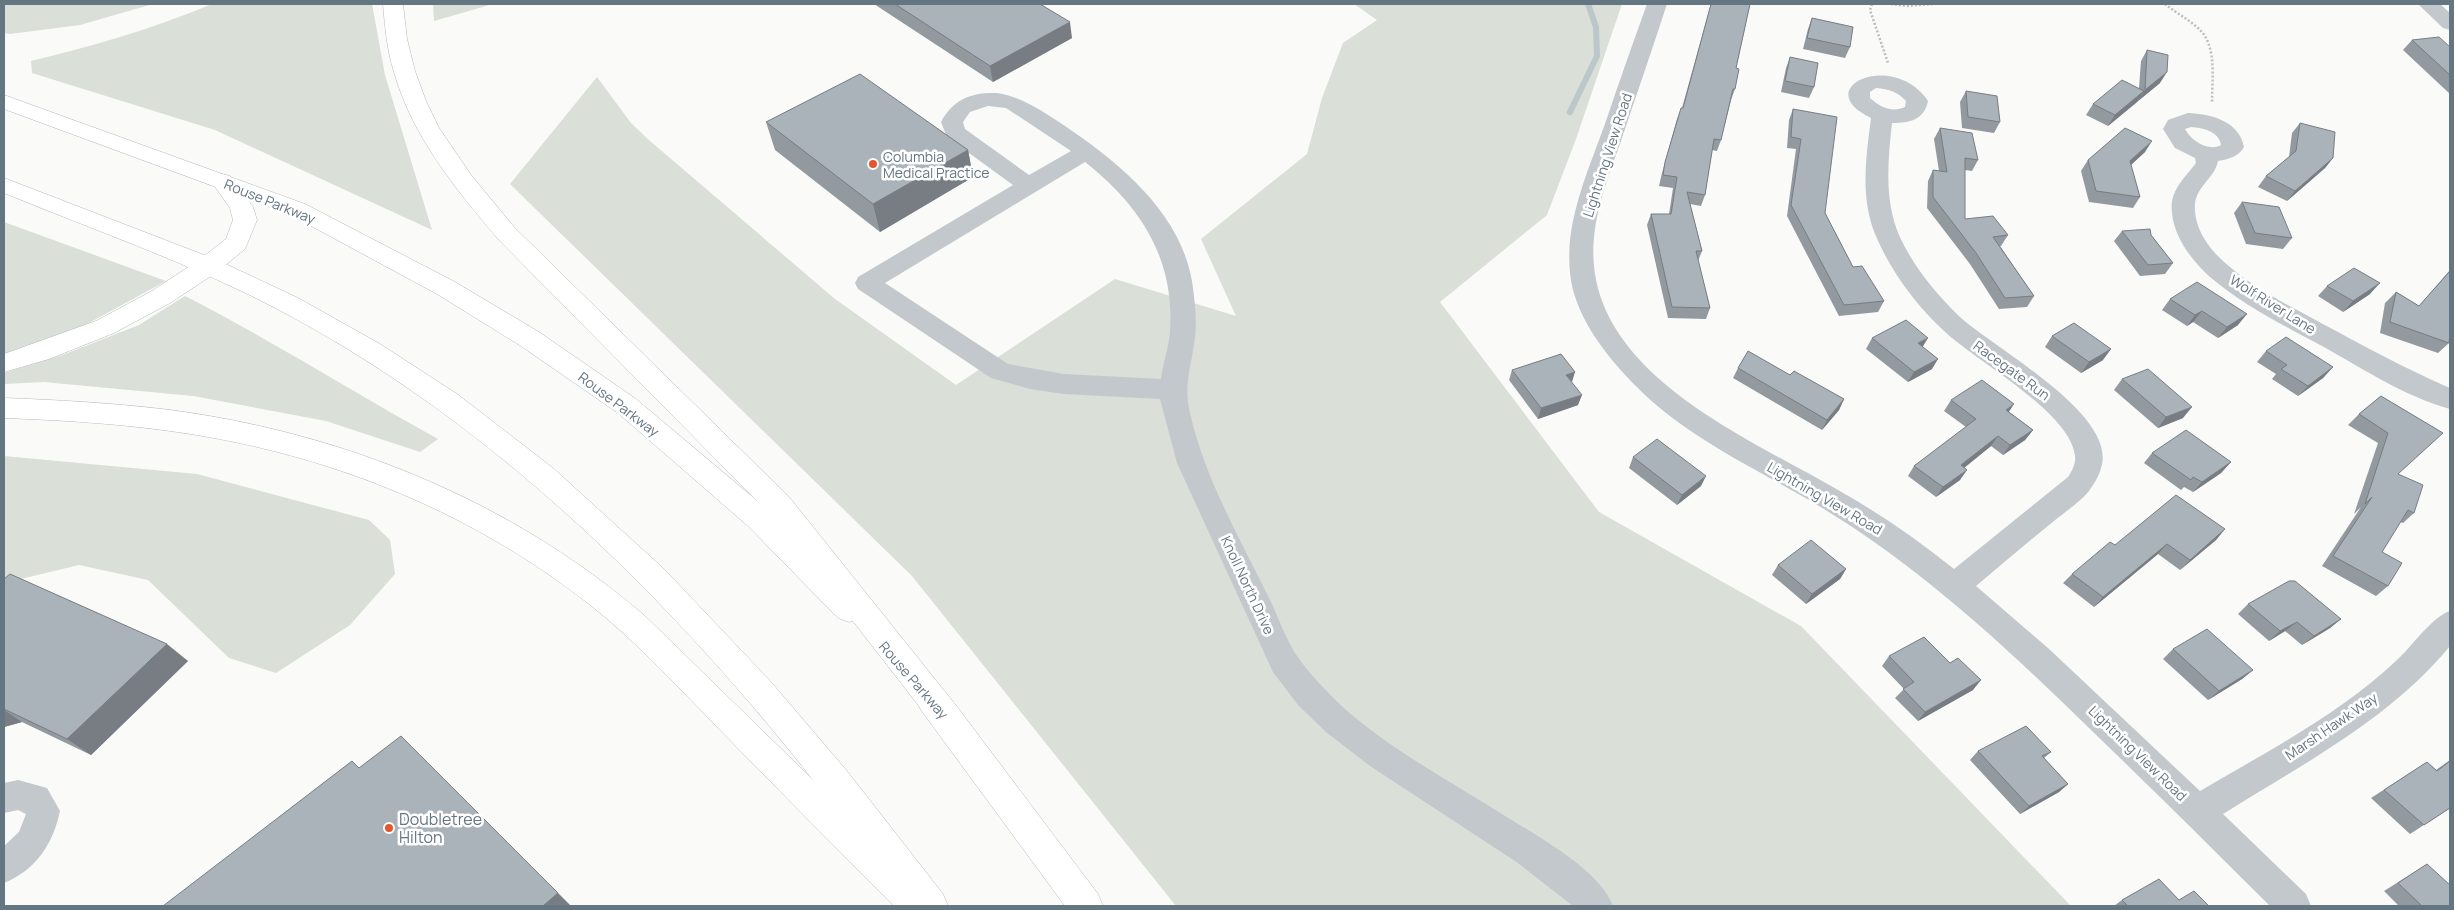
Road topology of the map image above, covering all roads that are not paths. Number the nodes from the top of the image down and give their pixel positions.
1 (393, 4) edge
2 (1657, 4) edge
3 (2428, 4) edge
4 (2450, 24) edge
5 (4, 102) edge
6 (1882, 114) junction
7 (1087, 151) junction
8 (2205, 153) junction
9 (222, 181) junction
10 (4, 185) edge
11 (1030, 186) junction
12 (208, 266) junction
13 (4, 363) edge
14 (1173, 390) junction
15 (2450, 400) edge
16 (4, 408) edge
17 (1956, 585) junction
18 (2445, 642) edge
19 (947, 718) junction
20 (4, 798) edge
21 (2198, 811) junction
22 (4, 866) edge
23 (918, 906) edge
24 (931, 906) edge
25 (1086, 906) edge
26 (1596, 906) edge
27 (2294, 906) edge

1 - 19 main road
2 - 17 street, Lightning View Road
3 - 4 street
5 - 9 main road, Rouse Parkway
6 - 6 street
6 - 17 street, Racegate Run
7 - 11 street
7 - 11 street, Knoll North Drive
7 - 14 street, Knoll North Drive
8 - 8 street
8 - 15 street, Wolf River Lane
9 - 12 main road
9 - 19 main road, Rouse Parkway
10 - 12 main road
11 - 14 street
12 - 13 main road
12 - 24 main road
14 - 26 street, Knoll North Drive
16 - 23 main road
17 - 21 street, Lightning View Road
18 - 21 street, Marsh Hawk Way
19 - 25 main road, Rouse Parkway
20 - 22 street
21 - 27 street, Lightning View Road

